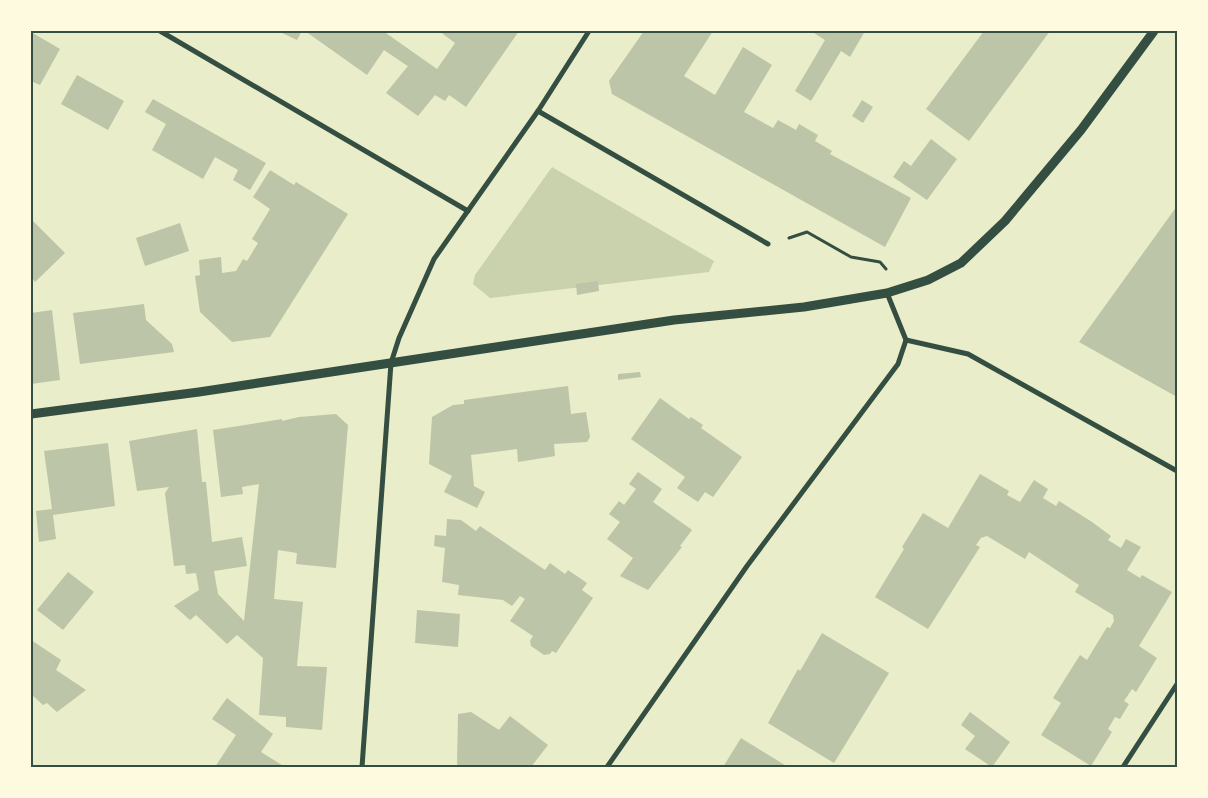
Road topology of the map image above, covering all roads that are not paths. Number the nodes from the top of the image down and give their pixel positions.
1 (160, 31) edge
2 (589, 31) edge
3 (1154, 31) edge
4 (538, 111) junction
5 (468, 211) junction
6 (768, 244) road end
7 (887, 293) junction
8 (906, 340) junction
9 (391, 363) junction
10 (31, 414) edge
11 (1177, 471) edge
12 (1177, 684) edge
13 (362, 767) edge
14 (607, 767) edge
15 (1124, 767) edge

1 - 5 street
2 - 4 street
3 - 7 street
4 - 5 street
4 - 6 street
5 - 9 street
7 - 8 street
7 - 9 street
8 - 11 street
8 - 14 street
9 - 10 street
9 - 13 street
12 - 15 street

